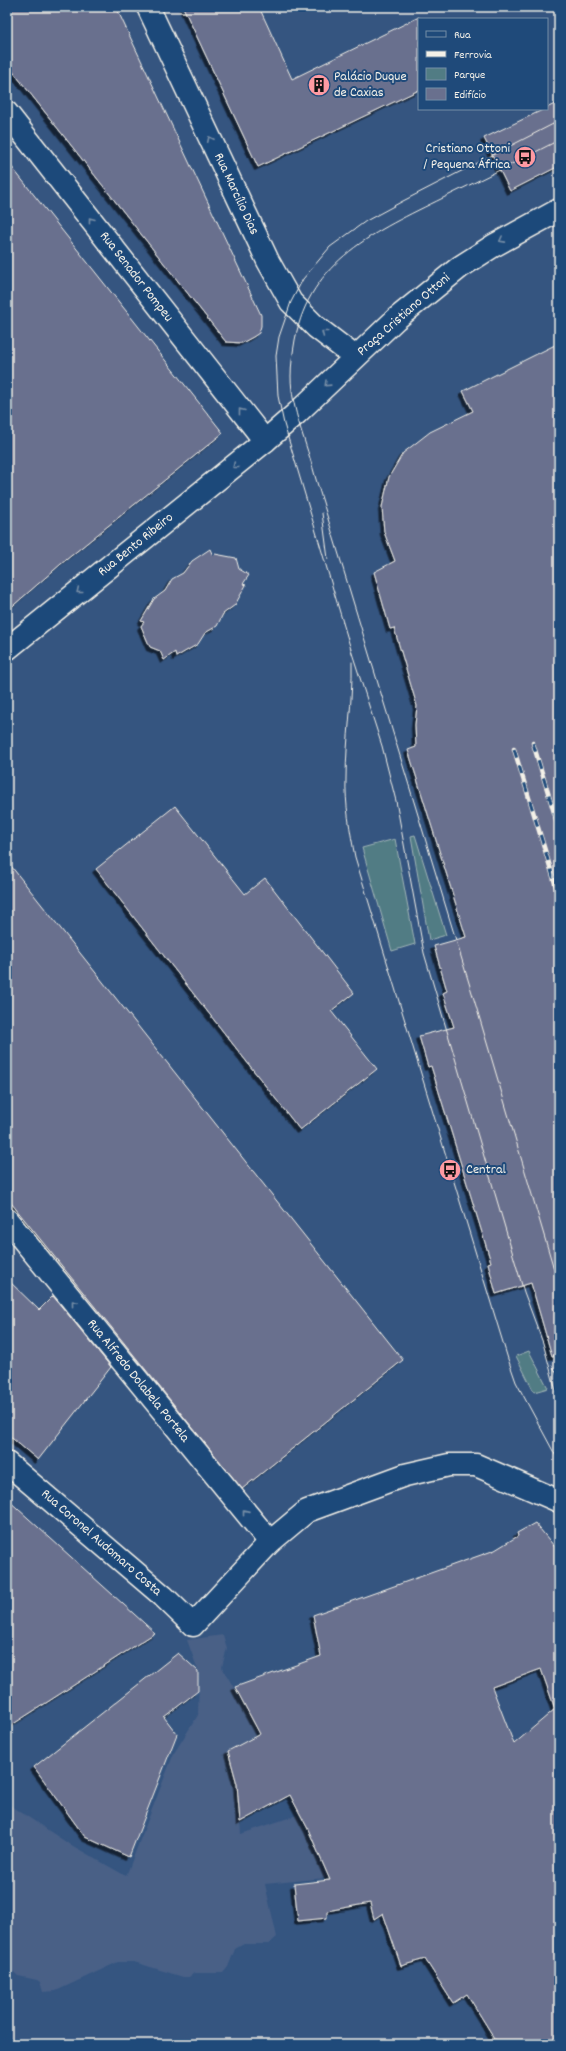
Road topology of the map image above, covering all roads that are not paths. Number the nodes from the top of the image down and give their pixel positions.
1 (148, 7) edge
2 (7, 113) edge
3 (559, 210) edge
4 (355, 357) junction
5 (265, 441) junction
6 (7, 649) edge
7 (7, 1220) edge
8 (7, 1463) edge
9 (559, 1501) edge
10 (270, 1542) junction

4 -> 1 street, Rua Marcílio Dias
5 -> 2 street, Rua Senador Pompeu
3 -> 4 street, Praça Cristiano Ottoni
4 -> 5 street, Praça Cristiano Ottoni
5 -> 6 street, Rua Bento Ribeiro
10 -> 7 street, Rua Alfredo Dolabela Portela
8 - 10 street, Rua Coronel Audomaro Costa
9 - 10 street

